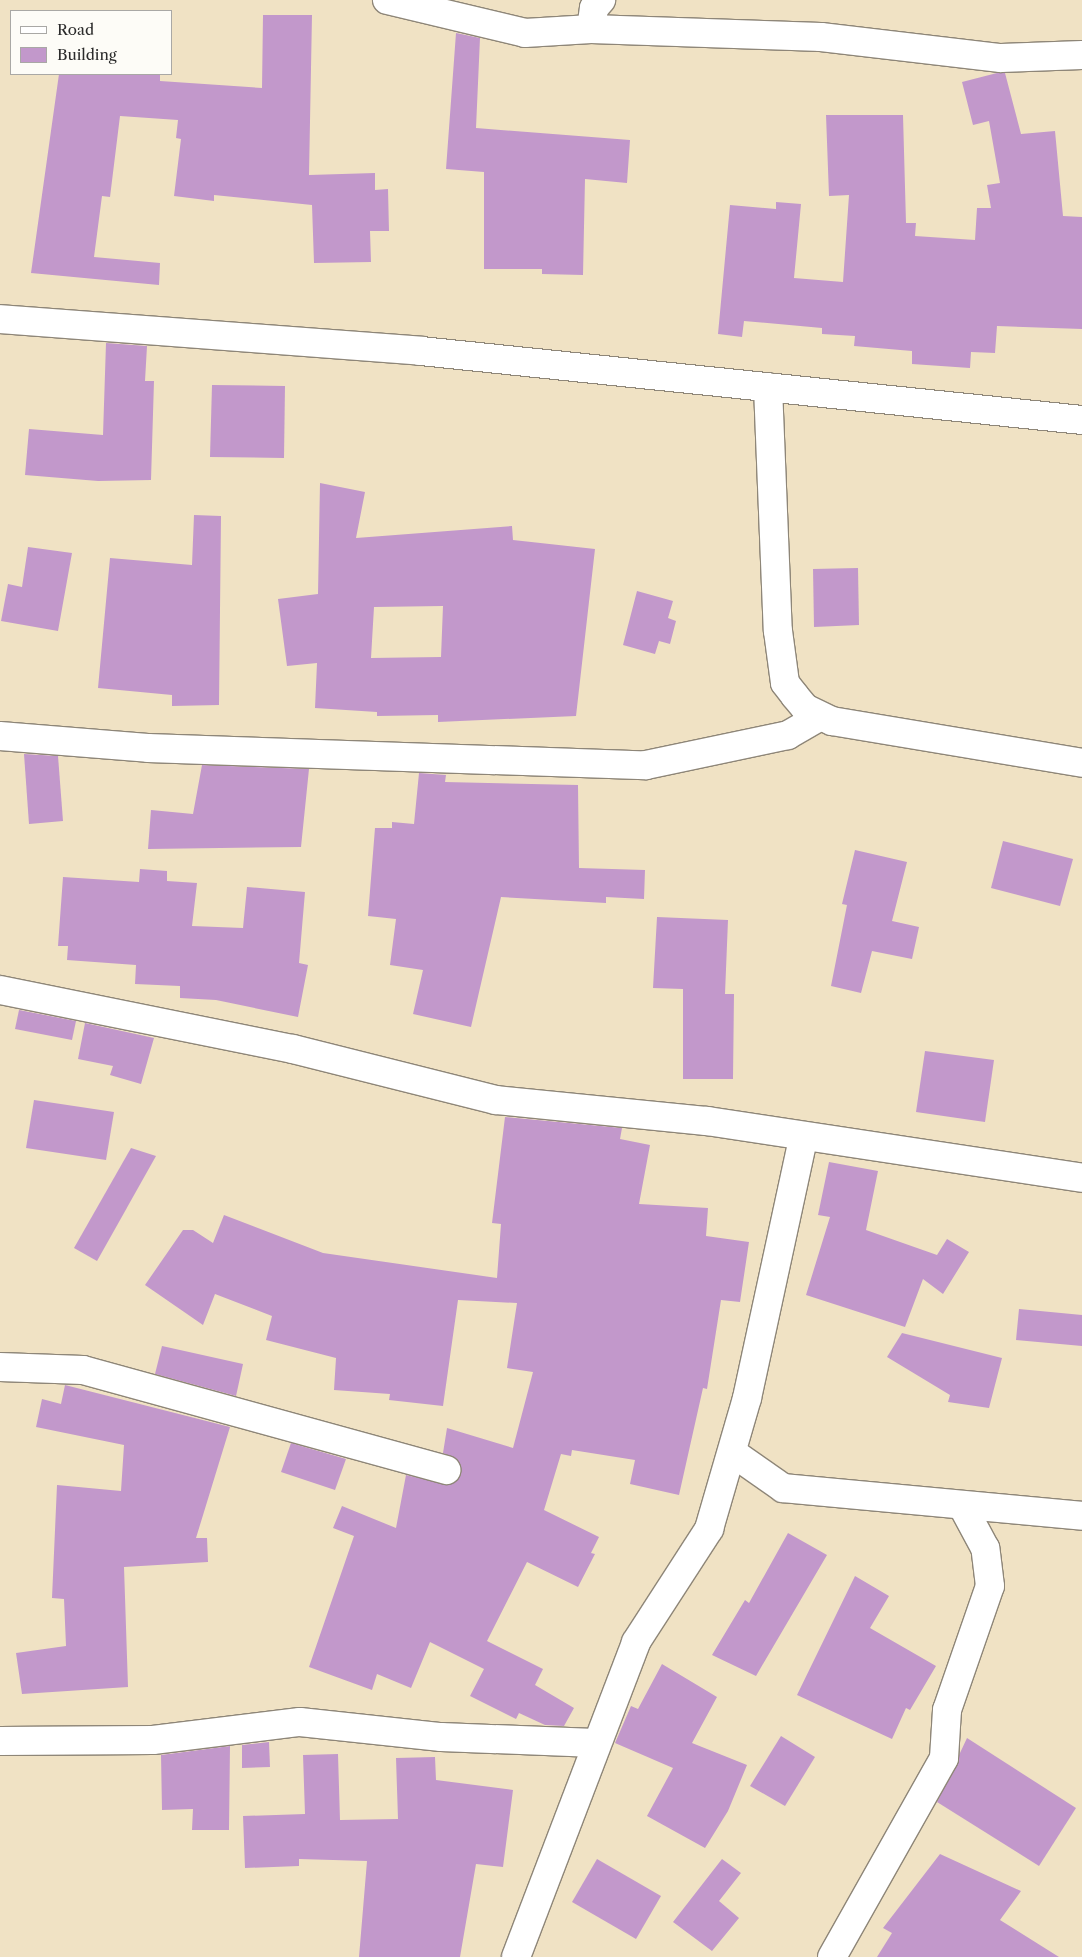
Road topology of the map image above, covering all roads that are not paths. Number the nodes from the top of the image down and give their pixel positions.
1 (387, 0) edge
2 (601, 0) edge
3 (591, 29) junction
4 (1082, 55) edge
5 (0, 319) edge
6 (768, 387) junction
7 (1082, 420) edge
8 (819, 717) junction
9 (0, 736) edge
10 (1082, 763) edge
11 (0, 990) edge
12 (803, 1139) junction
13 (1082, 1178) edge
14 (0, 1368) edge
15 (733, 1453) junction
16 (446, 1470) dead end
17 (963, 1507) junction
18 (1082, 1516) edge
19 (0, 1741) edge
20 (595, 1743) junction
21 (516, 1957) edge
22 (832, 1957) edge

1 - 3 street
2 - 3 street
3 - 4 street
5 - 6 street
6 - 7 street
6 - 8 street
8 - 9 street
8 - 10 street
11 - 12 street
12 - 13 street
12 - 15 street
14 - 16 street
15 - 17 street
15 - 20 street
17 - 18 street
17 - 22 street
19 - 20 street
20 - 21 street

